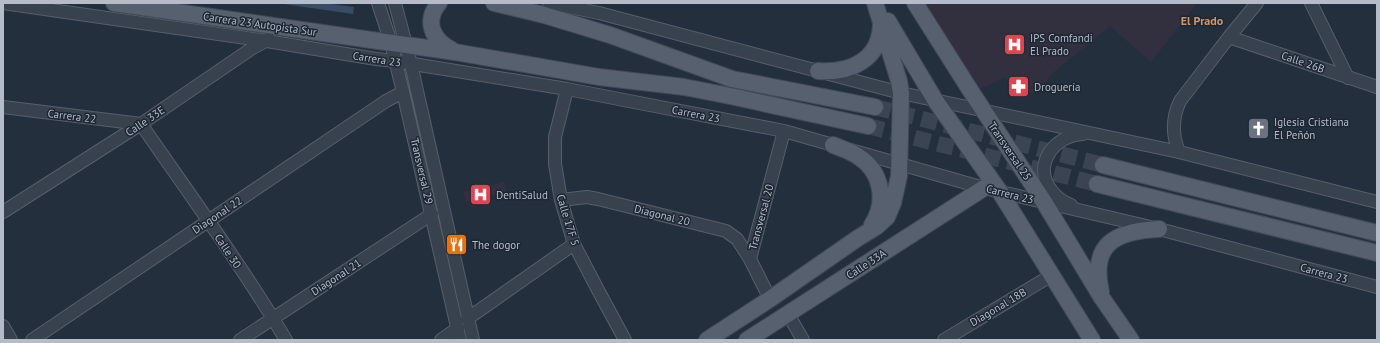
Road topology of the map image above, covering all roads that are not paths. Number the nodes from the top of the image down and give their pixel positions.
1 (3, 3) edge
2 (114, 3) edge
3 (378, 3) edge
4 (395, 3) edge
5 (440, 3) edge
6 (494, 3) edge
7 (549, 3) edge
8 (915, 3) edge
9 (1257, 3) edge
10 (1312, 3) edge
11 (601, 8) edge
12 (878, 8) edge
13 (286, 27) junction
14 (1229, 37) junction
15 (267, 41) junction
16 (398, 44) junction
17 (455, 52) junction
18 (395, 61) junction
19 (411, 64) junction
20 (818, 71) junction
21 (1348, 78) junction
22 (1377, 87) edge
23 (567, 89) junction
24 (403, 92) junction
25 (901, 93) junction
26 (935, 100) junction
27 (3, 107) edge
28 (875, 107) tunnel mouth
29 (983, 110) junction
30 (141, 124) junction
31 (868, 126) tunnel mouth
32 (784, 131) junction
33 (1102, 135) junction
34 (833, 145) junction
35 (1179, 152) junction
36 (900, 164) junction
37 (1103, 164) tunnel mouth
38 (1098, 184) tunnel mouth
39 (984, 188) junction
40 (1000, 192) junction
41 (561, 200) junction
42 (1044, 202) junction
43 (1377, 202) edge
44 (3, 212) edge
45 (1087, 212) junction
46 (432, 214) junction
47 (208, 221) junction
48 (1159, 229) junction
49 (1375, 233) edge
50 (858, 238) junction
51 (574, 244) junction
52 (1372, 251) edge
53 (750, 259) junction
54 (1052, 275) junction
55 (1377, 287) edge
56 (1102, 298) junction
57 (770, 299) junction
58 (788, 314) junction
59 (272, 318) junction
60 (467, 319) junction
61 (3, 326) edge
62 (459, 334) edge
63 (11, 340) edge
64 (32, 340) edge
65 (240, 340) edge
66 (286, 340) edge
67 (441, 340) edge
68 (473, 340) edge
69 (626, 340) edge
70 (707, 340) edge
71 (747, 340) edge
72 (803, 340) edge
73 (944, 340) edge
74 (1092, 340) edge
75 (1131, 340) edge

1 - 15 street, Carrera 23
2 - 13 main road, Carrera 23 Autopista Sur
3 - 16 street, Transversal 29
4 - 16 street, Transversal 29
5 - 17 main road
6 - 28 main road
7 - 11 street
8 - 29 main road, Transversal 25
9 - 14 street
10 - 21 street
11 - 20 street
12 - 20 main road
12 - 25 main road
12 - 26 main road
13 - 15 street, Calle 33E
13 - 16 main road, Carrera 23 Autopista Sur
14 - 21 street, Calle 26B
14 - 35 street
15 - 18 street, Carrera 23
15 - 30 street, Calle 33E
16 - 17 main road, Carrera 23
16 - 18 street, Transversal 29
16 - 19 street, Transversal 29
17 - 31 main road, Carrera 23
18 - 19 street, Carrera 23
18 - 24 street, Transversal 29
19 - 23 street, Carrera 23
19 - 60 street, Transversal 29
20 - 25 street
21 - 22 street, Calle 26B
23 - 32 street, Carrera 23
23 - 41 street, Calle 17F 5
24 - 46 street, Transversal 29
24 - 47 street, Diagonal 22
25 - 26 street
25 - 36 main road
26 - 29 street
26 - 40 main road
27 - 30 street, Carrera 22
29 - 33 street
29 - 42 main road, Transversal 25
30 - 44 street, Calle 33E
30 - 47 street, Calle 30
32 - 34 street, Carrera 23
32 - 53 street, Transversal 20
33 - 35 street
33 - 45 street
34 - 36 street, Carrera 23
34 - 50 main road
35 - 43 street
36 - 39 street, Carrera 23
36 - 50 main road
37 - 49 main road
38 - 52 main road
39 - 40 street, Carrera 23
39 - 58 main road, Calle 33A
40 - 42 street, Carrera 23
40 - 54 main road
41 - 51 street, Calle 17F 5
41 - 53 street, Diagonal 20
42 - 45 street, Carrera 23
42 - 56 main road, Transversal 25
45 - 48 street, Carrera 23
46 - 59 street, Diagonal 21
46 - 62 street, Transversal 29
47 - 59 street, Calle 30
47 - 64 street, Diagonal 22
48 - 55 street, Carrera 23
48 - 56 main road
50 - 57 main road
51 - 60 street
51 - 69 street, Calle 17F 5
53 - 57 street, Transversal 20
54 - 73 street, Diagonal 18B
54 - 74 main road
56 - 75 main road, Transversal 25
57 - 70 main road
58 - 71 main road, Calle 33A
58 - 72 street
59 - 65 street, Diagonal 21
59 - 66 street, Calle 30
60 - 68 street, Transversal 29
61 - 63 street
62 - 67 street

